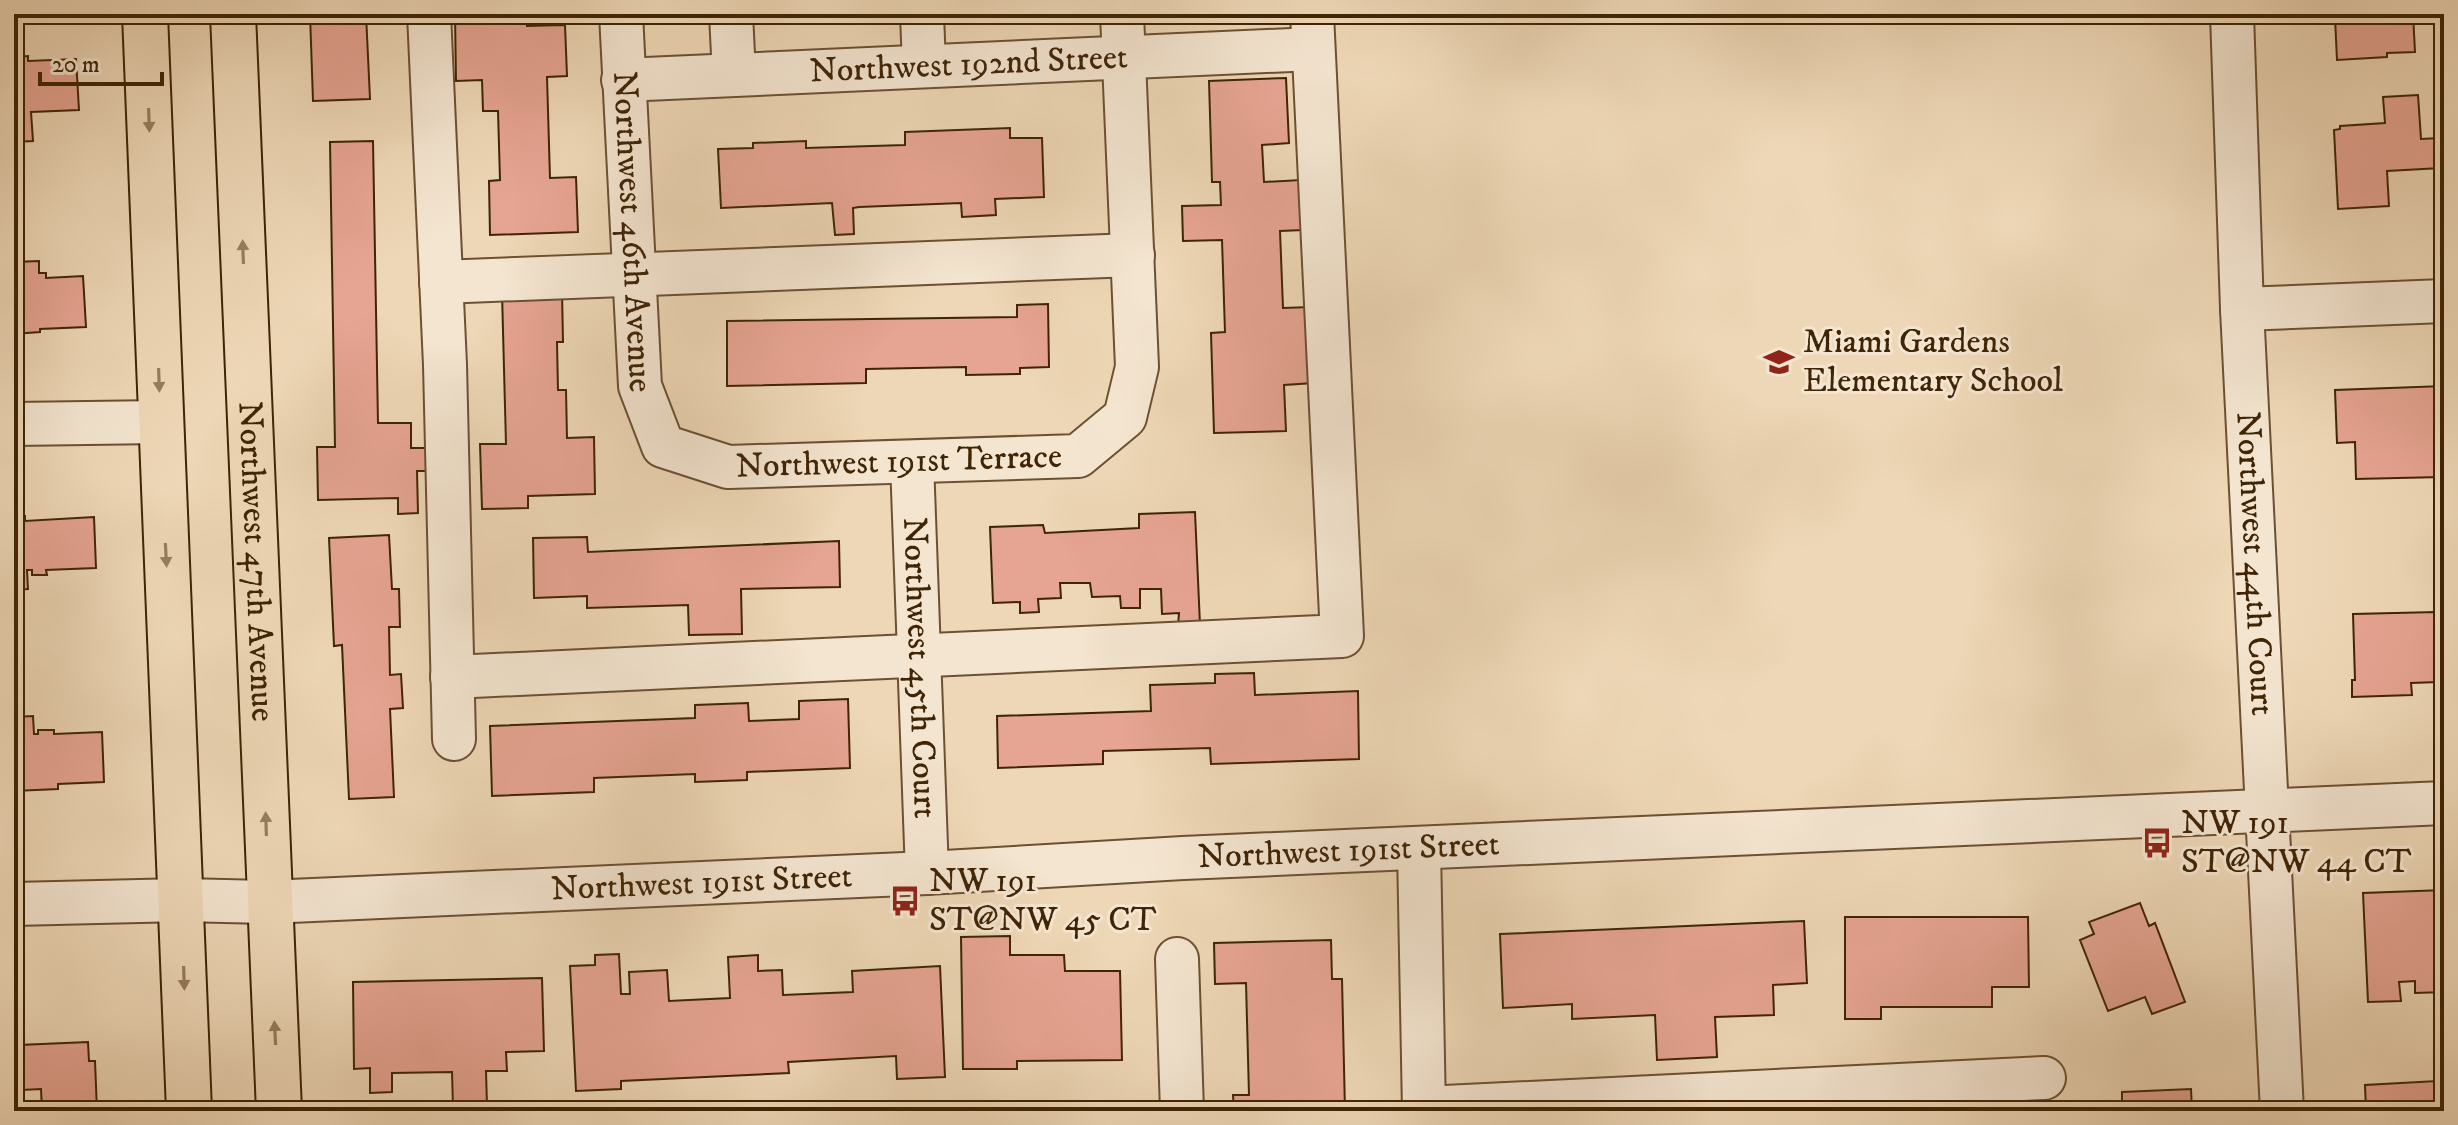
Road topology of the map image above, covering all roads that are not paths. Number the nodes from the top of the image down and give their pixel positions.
1 (145, 14) edge
2 (210, 14) edge
3 (233, 14) edge
4 (429, 14) edge
5 (621, 14) edge
6 (731, 14) edge
7 (922, 14) edge
8 (1122, 14) edge
9 (2232, 14) edge
10 (1312, 31) edge
11 (1124, 57) junction
12 (235, 60) junction
13 (924, 66) junction
14 (734, 75) junction
15 (623, 80) junction
16 (1133, 255) junction
17 (634, 274) junction
18 (441, 282) junction
19 (2444, 301) edge
20 (2242, 309) junction
21 (160, 422) junction
22 (14, 424) edge
23 (663, 446) joint
24 (912, 462) junction
25 (919, 656) junction
26 (452, 677) junction
27 (454, 739) dead end
28 (2444, 803) edge
29 (2268, 811) junction
30 (1419, 849) junction
31 (927, 873) junction
32 (182, 900) junction
33 (268, 902) junction
34 (14, 904) edge
35 (1177, 959) dead end
36 (2044, 1078) dead end
37 (1424, 1110) edge
38 (189, 1111) edge
39 (279, 1111) edge
40 (1182, 1111) edge
41 (2282, 1111) edge

1 -> 21 main road
2 - 12 main road
3 - 12 main road, Northwest 47th Avenue
4 - 18 street
5 - 15 street, Northwest 46th Avenue
6 - 14 street
7 - 13 street
8 - 11 street
9 - 20 street, Northwest 44th Court
10 - 11 street, Northwest 192nd Street
10 - 25 street
11 - 13 street, Northwest 192nd Street
11 - 16 street
33 -> 12 main road, Northwest 47th Avenue
13 - 14 street, Northwest 192nd Street
14 - 15 street, Northwest 192nd Street
15 - 17 street, Northwest 46th Avenue
16 - 17 street
16 - 24 street, Northwest 191st Terrace
17 - 18 street
17 - 23 street, Northwest 46th Avenue
18 - 26 street
19 - 20 street
20 - 29 street, Northwest 44th Court
21 - 22 street
21 -> 32 main road
23 - 24 street, Northwest 191st Terrace
24 - 25 street, Northwest 45th Court
25 - 26 street
25 - 31 street, Northwest 45th Court
26 - 27 street
28 - 29 street, Northwest 191st Street
29 - 30 street, Northwest 191st Street
29 - 41 street, Northwest 44th Court
30 - 31 street, Northwest 191st Street
30 - 37 street
31 - 33 street, Northwest 191st Street
32 - 33 street, Northwest 191st Street
32 - 34 street, Northwest 191st Street
32 -> 38 main road
39 -> 33 main road, Northwest 47th Avenue
35 - 40 street
36 - 37 street

